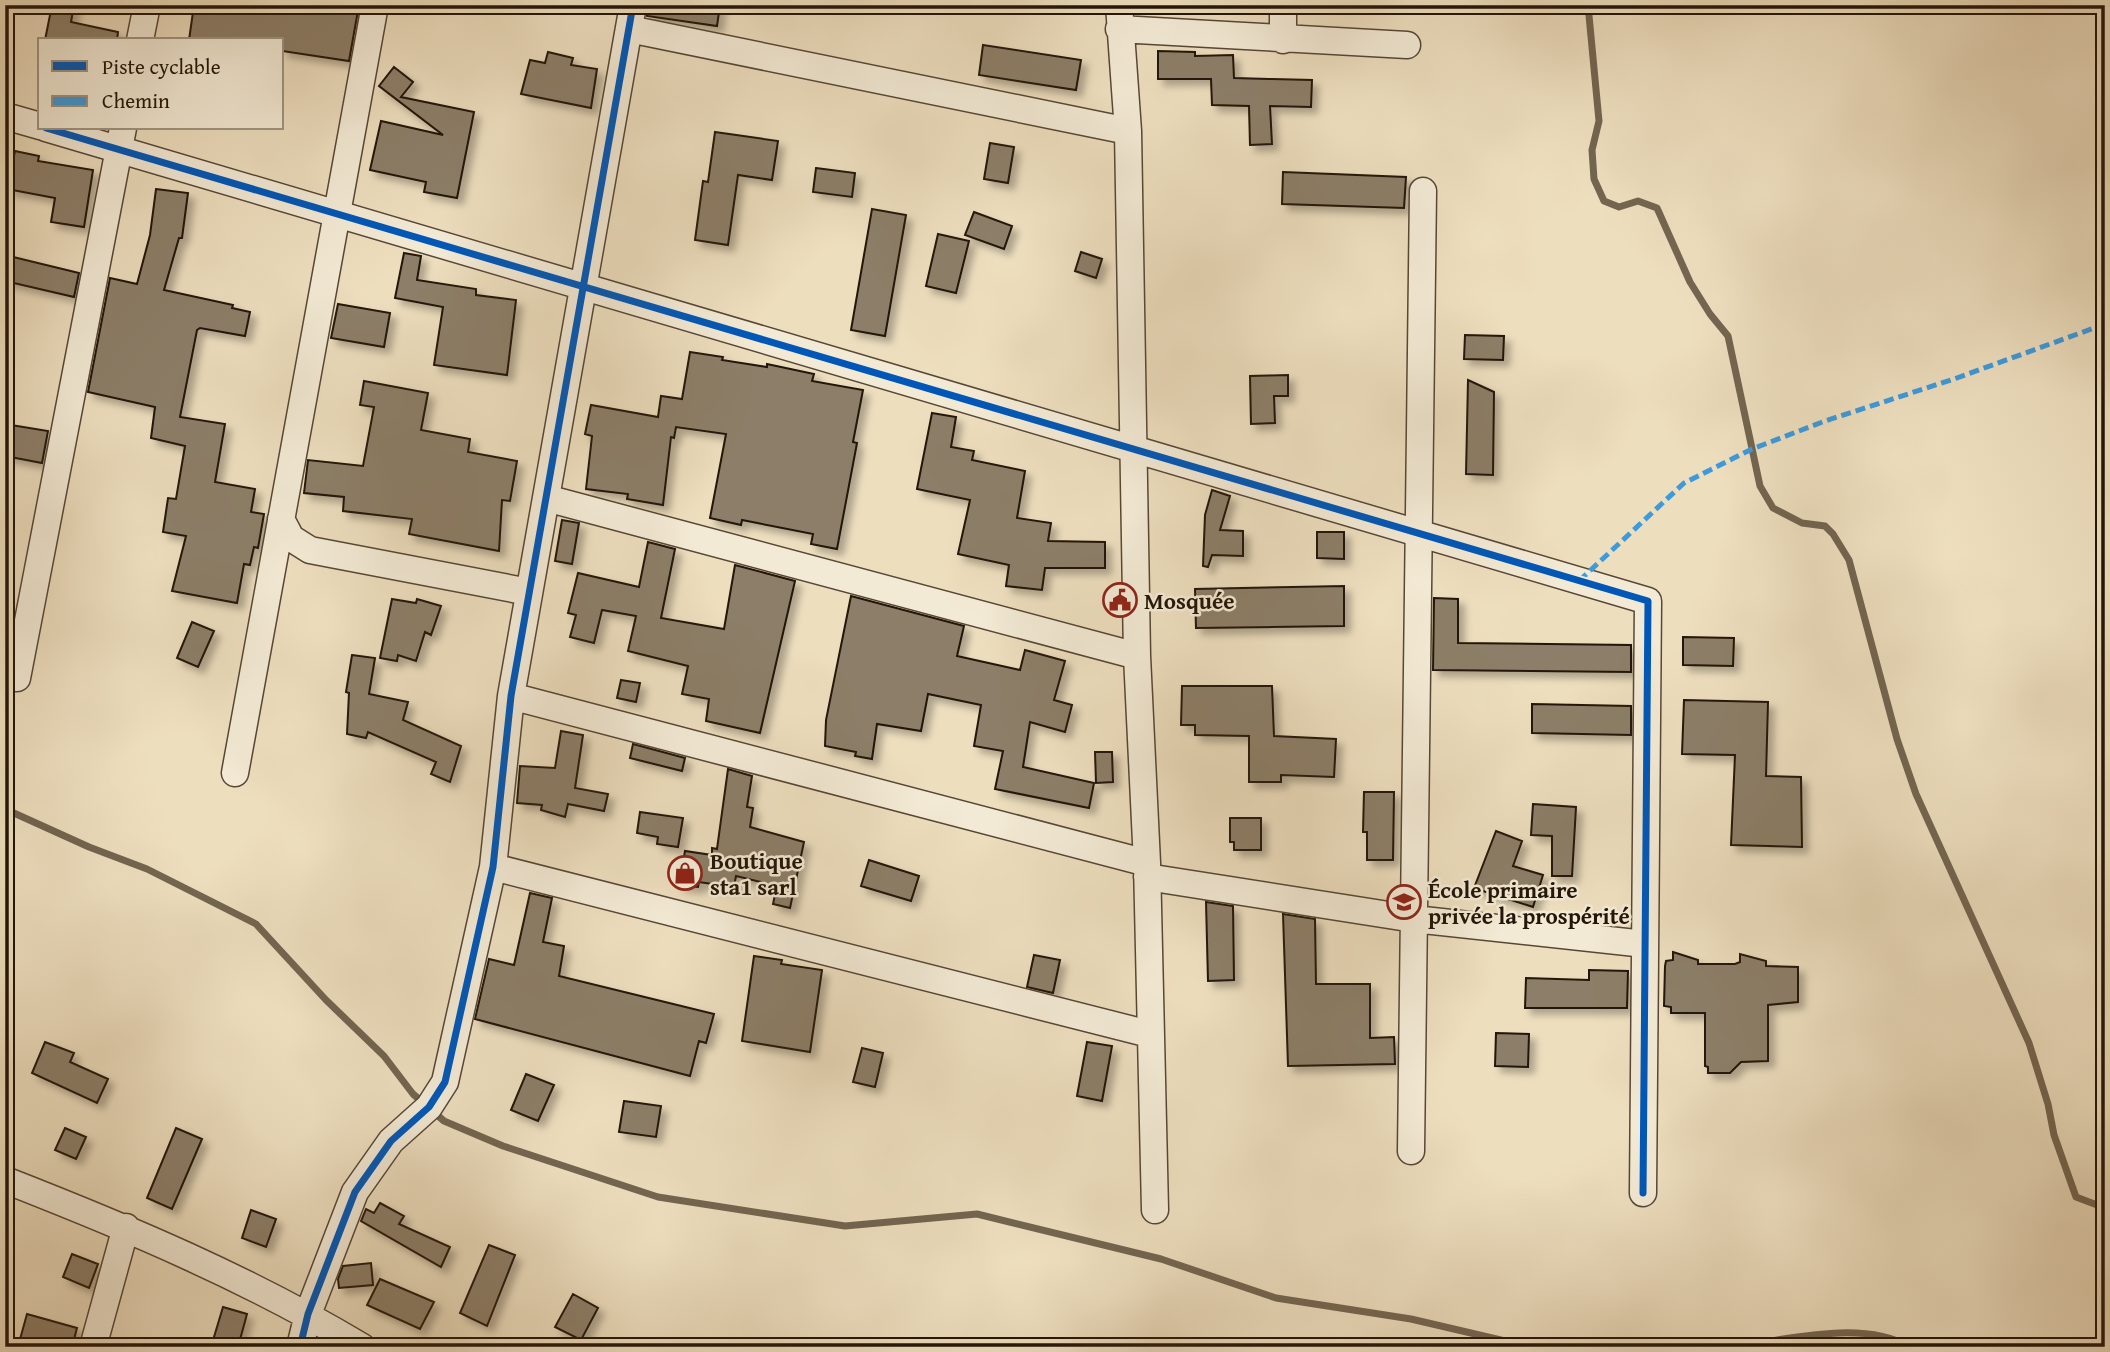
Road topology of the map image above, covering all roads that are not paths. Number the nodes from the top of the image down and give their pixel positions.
1 (147, 5) edge
2 (374, 5) edge
3 (1283, 5) edge
4 (631, 17) edge
5 (1119, 17) edge
6 (140, 38) edge
7 (1283, 40) junction
8 (1407, 45) dead end
9 (5, 116) edge
10 (38, 125) edge
11 (60, 130) edge
12 (1128, 131) junction
13 (121, 139) edge
14 (1423, 191) dead end
15 (337, 214) junction
16 (584, 286) junction
17 (1135, 449) junction
18 (546, 498) junction
19 (281, 519) junction
20 (1418, 533) junction
21 (529, 592) junction
22 (1137, 656) junction
23 (17, 678) dead end
24 (510, 695) junction
25 (235, 773) dead end
26 (493, 867) junction
27 (1147, 870) junction
28 (1414, 919) junction
29 (1646, 944) junction
30 (1149, 1034) junction
31 (1411, 1151) dead end
32 (5, 1180) edge
33 (1643, 1193) dead end
34 (1155, 1210) dead end
35 (126, 1227) junction
36 (308, 1314) junction
37 (93, 1347) edge
38 (300, 1347) edge
39 (362, 1347) edge

1 - 6 street
2 - 15 street
3 - 7 street
4 - 12 street
4 - 16 street
5 - 7 street
5 - 12 street
7 - 8 street
9 - 10 street
11 - 13 street
12 - 17 street
13 - 15 street
13 - 23 street
14 - 20 street
15 - 16 street
15 - 19 street
16 - 17 street
16 - 18 street
17 - 20 street
17 - 22 street
18 - 21 street
18 - 22 street
19 - 21 street
19 - 25 street
20 - 28 street
20 - 29 street
21 - 24 street
22 - 27 street
24 - 26 street
24 - 27 street
26 - 30 street
26 - 36 street
27 - 28 street
27 - 30 street
28 - 29 street
28 - 31 street
29 - 33 street
30 - 34 street
32 - 35 street
35 - 36 street
35 - 37 street
36 - 38 street
36 - 39 street

